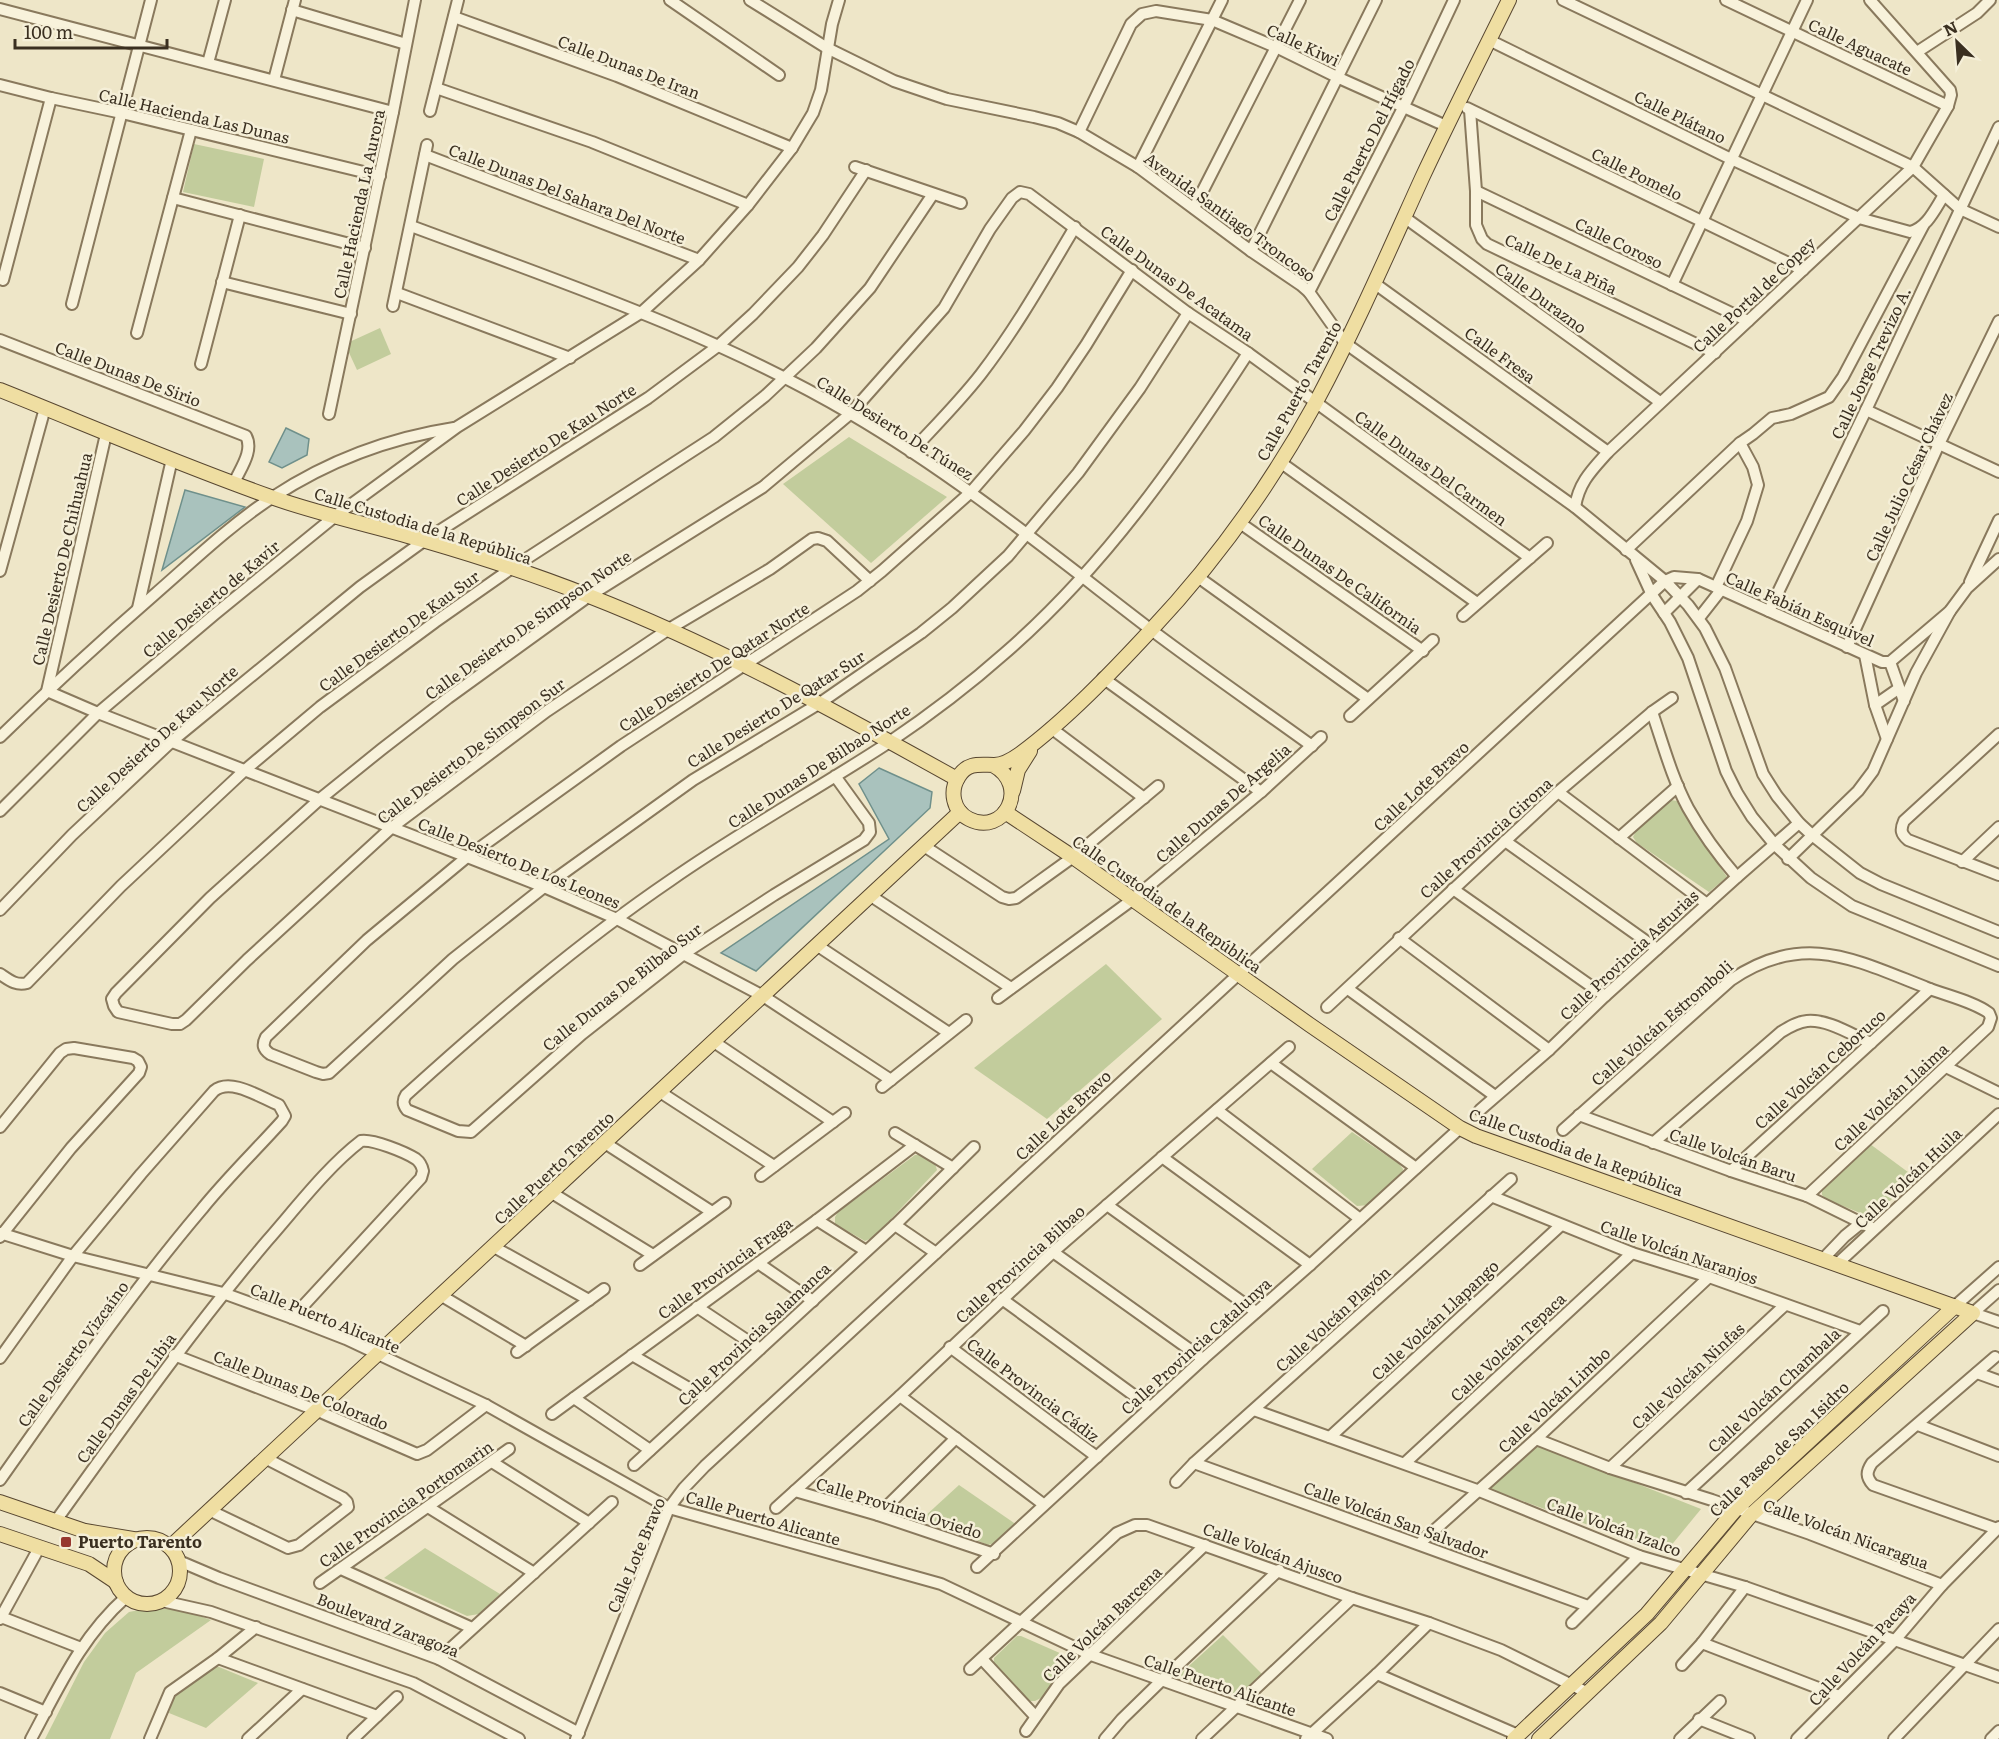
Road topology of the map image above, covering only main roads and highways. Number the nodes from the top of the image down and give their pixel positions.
1 (1509, 0) edge
2 (0, 390) edge
3 (1035, 741) junction
4 (993, 765) junction
5 (957, 779) junction
6 (1012, 793) junction
7 (960, 812) junction
8 (1005, 812) junction
9 (1955, 1306) junction
10 (1973, 1313) joint
11 (0, 1502) edge
12 (0, 1534) edge
13 (139, 1540) junction
14 (170, 1547) junction
15 (116, 1582) junction
16 (1516, 1737) edge
17 (1539, 1739) edge

1 - 3 main road, Calle Puerto Tarento
2 - 5 main road, Calle Custodia de la República
3 - 4 main road, Calle Puerto Tarento
3 - 6 main road, Calle Puerto Tarento
4 - 5 main road
4 - 6 main road
5 - 7 main road
6 - 8 main road
7 - 8 main road
7 - 14 main road, Calle Puerto Tarento
8 - 9 main road, Calle Custodia de la República
9 - 10 main road, Calle Custodia de la República
9 - 16 main road, Calle Paseo de San Isidro
10 - 17 main road, Calle Paseo de San Isidro
11 - 13 main road
12 - 15 main road
13 - 14 main road
13 - 15 main road
14 - 15 main road

